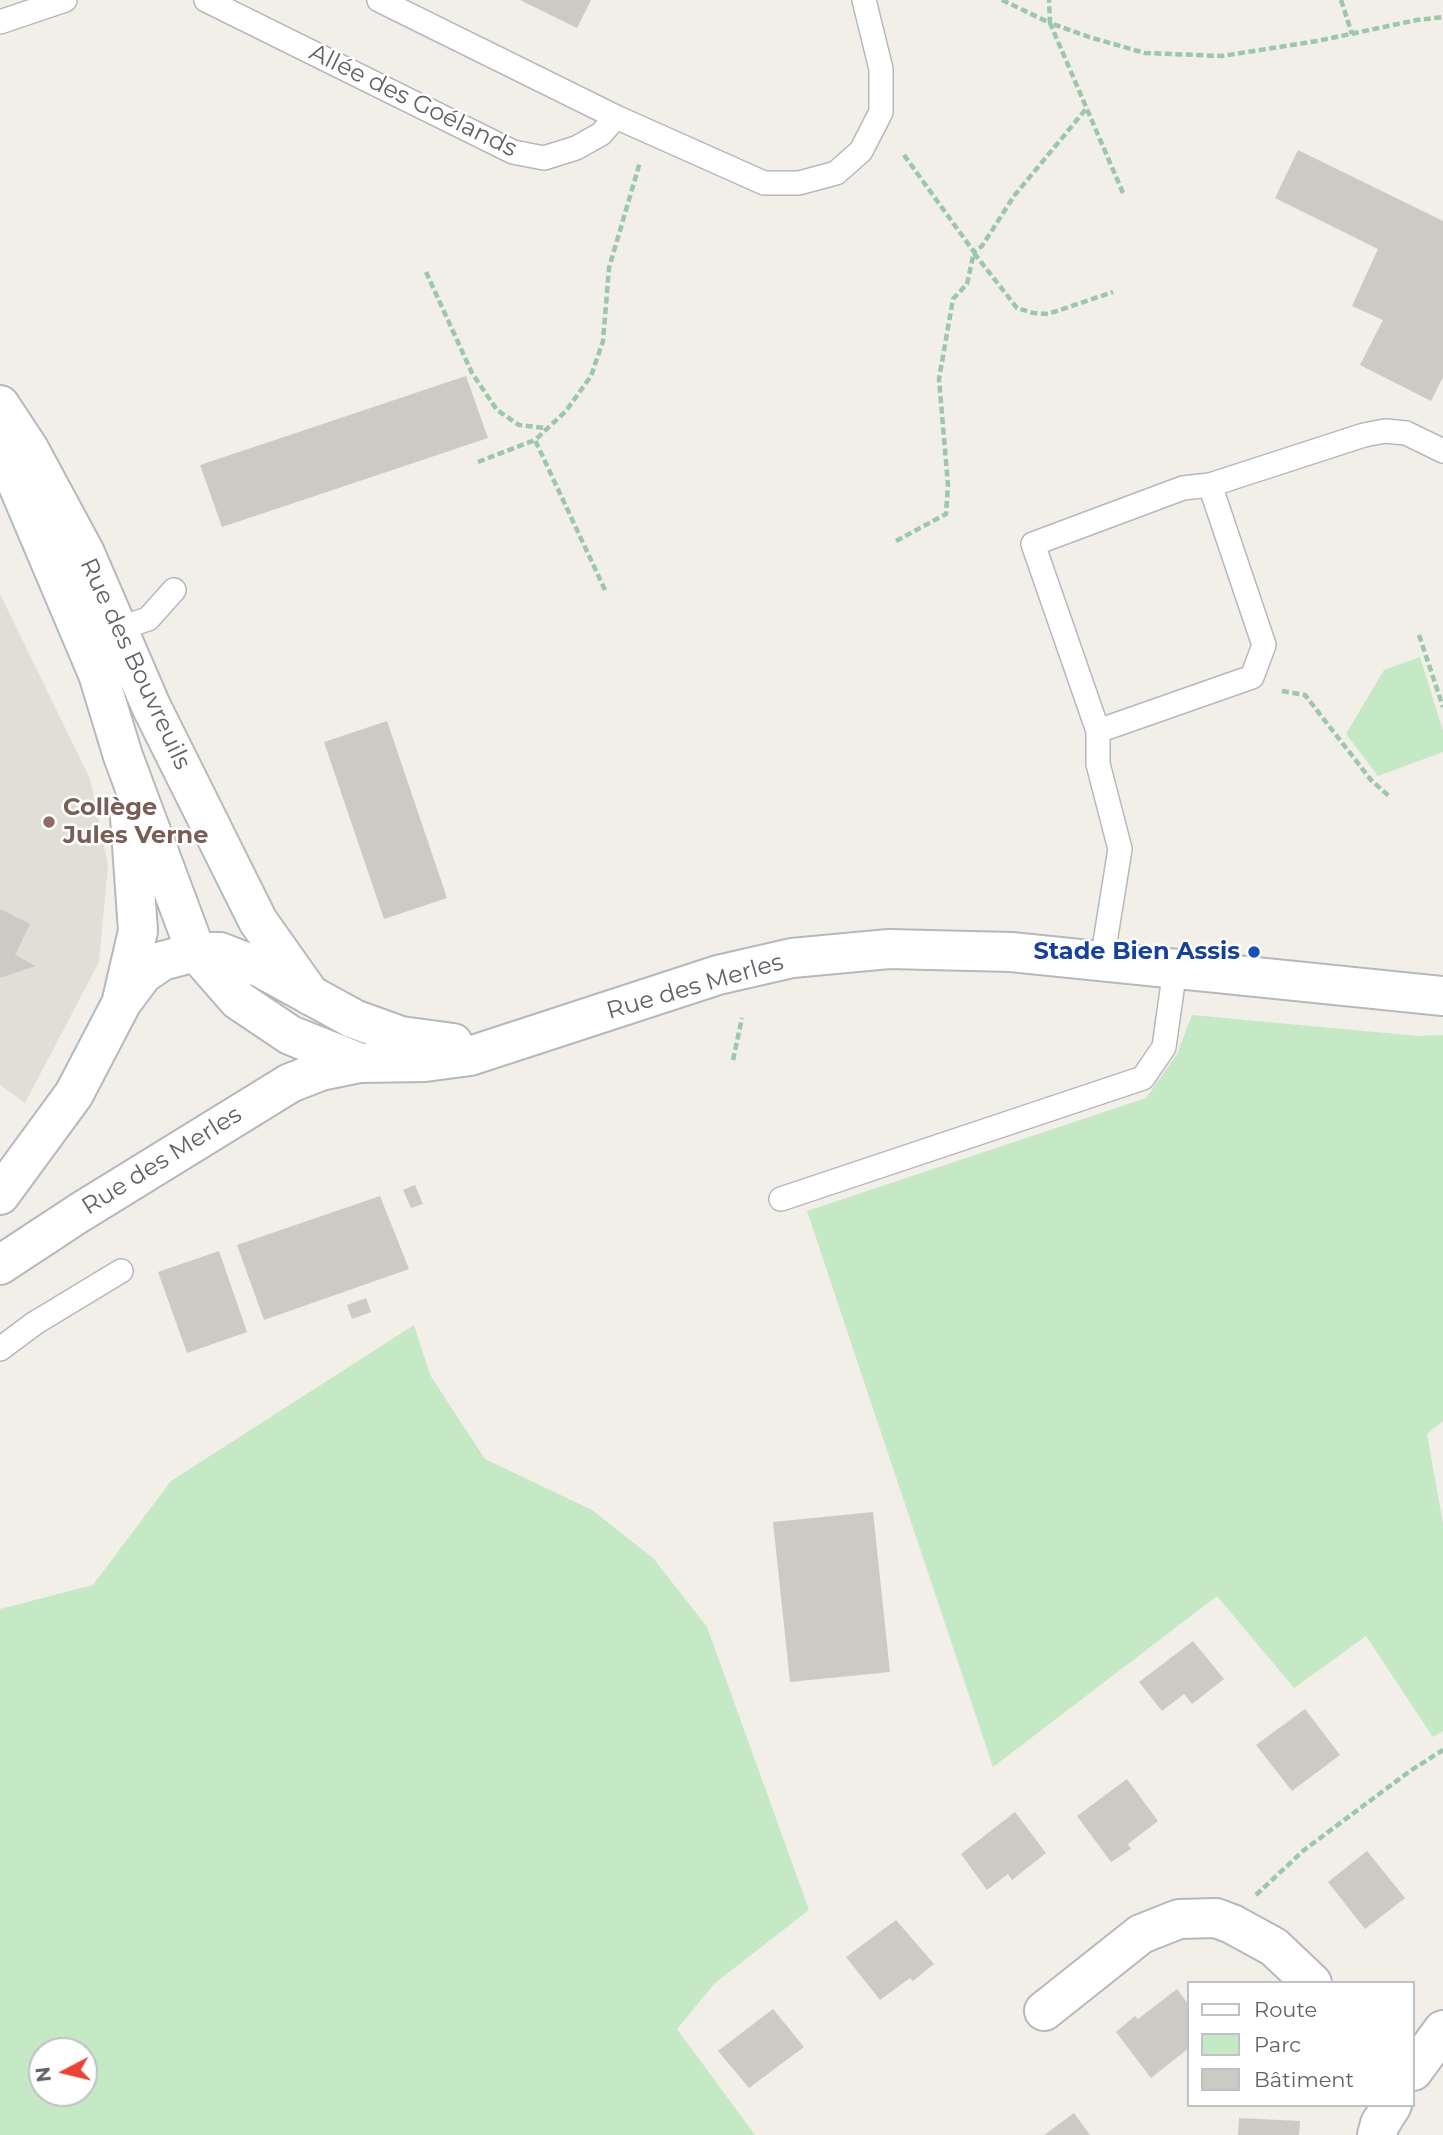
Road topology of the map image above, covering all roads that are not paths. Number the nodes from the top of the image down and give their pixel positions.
1 (65, 0) edge
2 (206, 0) edge
3 (379, 0) edge
4 (864, 0) edge
5 (0, 22) edge
6 (616, 117) junction
7 (0, 405) edge
8 (0, 443) edge
9 (1443, 451) edge
10 (1210, 485) junction
11 (174, 590) dead end
12 (119, 628) junction
13 (84, 641) junction
14 (1098, 731) junction
15 (123, 756) junction
16 (195, 952) junction
17 (1102, 961) junction
18 (1175, 969) junction
19 (311, 996) junction
20 (1443, 996) edge
21 (122, 1002) junction
22 (290, 1035) junction
23 (496, 1048) junction
24 (360, 1063) junction
25 (290, 1083) junction
26 (0, 1195) edge
27 (781, 1199) dead end
28 (0, 1265) edge
29 (121, 1271) dead end
30 (0, 1349) edge
31 (1310, 1981) edge
32 (1044, 2011) dead end
33 (1443, 2030) edge
34 (1415, 2063) edge
35 (1391, 2107) edge
36 (1377, 2135) edge

1 - 5 lane
2 - 6 lane, Allée des Goélands
3 - 6 lane
4 - 6 lane
7 - 12 street, Rue des Bouvreuils
8 - 13 street, Rue des Bouvreuils
9 - 10 lane
10 - 14 lane
10 - 14 lane
11 - 12 lane
12 - 13 lane
12 - 19 street, Rue des Bouvreuils
13 - 15 street, Rue des Bouvreuils
14 - 17 lane
15 - 16 street
15 - 21 street
16 - 19 street, Rue des Merles
16 - 21 street
16 - 22 street
17 - 18 street, Rue des Merles
17 - 23 street, Rue des Merles
18 - 20 street, Rue des Merles
18 - 27 lane
19 - 22 street
19 - 23 street, Rue des Merles
21 - 26 street
22 - 24 street
22 - 25 street
23 - 24 street, Rue des Merles
24 - 25 street, Rue des Merles
25 - 28 street, Rue des Merles
29 - 30 lane
31 - 32 street
33 - 34 street
35 - 36 street

